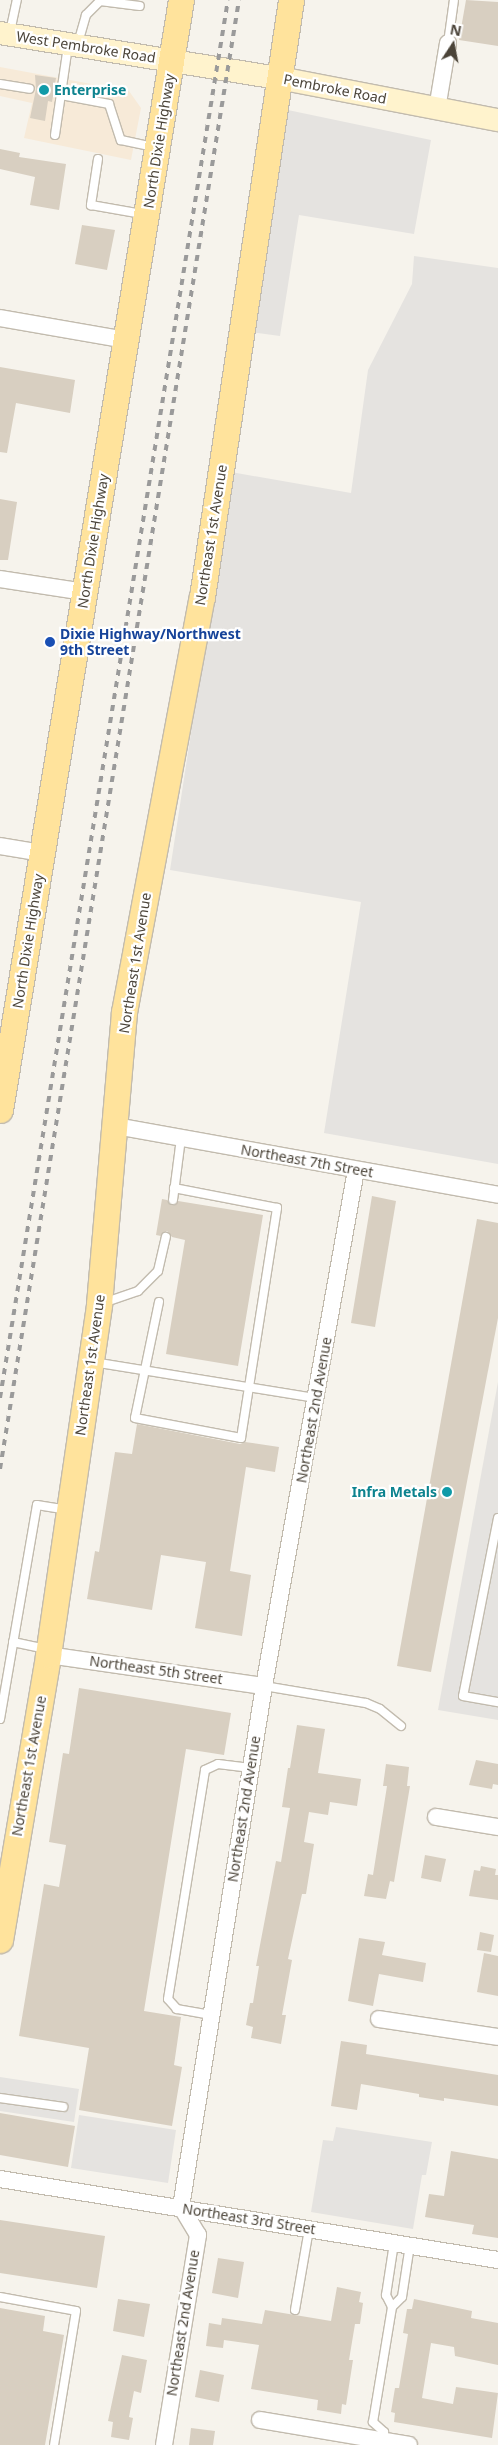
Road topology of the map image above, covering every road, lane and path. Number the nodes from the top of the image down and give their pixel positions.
1 (16, 0) edge
2 (181, 0) edge
3 (292, 0) edge
4 (454, 0) edge
5 (140, 6) dead end
6 (5, 34) edge
7 (448, 43) joint
8 (73, 45) junction
9 (172, 61) junction
10 (279, 78) junction
11 (0, 84) edge
12 (30, 89) dead end
13 (61, 95) junction
14 (437, 109) junction
15 (498, 120) edge
16 (55, 136) dead end
17 (158, 148) junction
18 (98, 159) dead end
19 (146, 215) junction
20 (0, 318) edge
21 (126, 340) junction
22 (0, 579) edge
23 (85, 592) junction
24 (0, 846) edge
25 (42, 853) junction
26 (0, 1108) edge
27 (116, 1126) junction
28 (181, 1138) junction
29 (356, 1170) junction
30 (174, 1188) junction
31 (498, 1195) edge
32 (173, 1200) dead end
33 (166, 1236) dead end
34 (159, 1302) dead end
35 (99, 1304) junction
36 (91, 1362) junction
37 (143, 1371) junction
38 (249, 1388) junction
39 (317, 1398) junction
40 (69, 1511) junction
41 (498, 1518) edge
42 (13, 1642) junction
43 (48, 1652) junction
44 (264, 1686) junction
45 (498, 1702) edge
46 (0, 1719) edge
47 (401, 1726) dead end
48 (251, 1768) junction
49 (436, 1817) dead end
50 (498, 1827) edge
51 (0, 1940) edge
52 (211, 2015) junction
53 (379, 2019) dead end
54 (498, 2037) edge
55 (0, 2098) edge
56 (63, 2107) dead end
57 (0, 2179) edge
58 (180, 2207) junction
59 (309, 2229) junction
60 (402, 2244) junction
61 (498, 2260) edge
62 (0, 2297) edge
63 (392, 2307) junction
64 (295, 2310) dead end
65 (260, 2420) dead end
66 (383, 2441) junction
67 (54, 2445) edge
68 (164, 2445) edge
69 (409, 2445) edge

1 - 6 lane
2 - 9 main road, North Dixie Highway
3 - 10 main road, Northeast 1st Avenue
4 - 7 lane
5 - 8 lane
6 - 8 main road, West Pembroke Road
7 - 14 street
8 - 9 main road, West Pembroke Road
8 - 13 lane
9 - 10 main road, Pembroke Road
9 - 17 main road, North Dixie Highway
10 - 14 main road, Pembroke Road
10 - 27 main road, Northeast 1st Avenue
11 - 12 lane
13 - 16 lane
13 - 17 lane
14 - 15 main road, Pembroke Road
17 - 19 main road, North Dixie Highway
18 - 19 lane
19 - 21 main road, North Dixie Highway
20 - 21 street
21 - 23 main road, North Dixie Highway
22 - 23 street
23 - 25 main road, North Dixie Highway
24 - 25 street
25 - 26 main road, North Dixie Highway
27 - 28 street, Northeast 7th Street
27 - 35 main road, Northeast 1st Avenue
28 - 29 street, Northeast 7th Street
28 - 30 lane
29 - 31 street, Northeast 7th Street
29 - 39 street, Northeast 2nd Avenue
30 - 32 lane
30 - 38 lane
33 - 35 lane
34 - 37 lane
35 - 36 main road, Northeast 1st Avenue
36 - 37 lane
36 - 40 main road, Northeast 1st Avenue
37 - 38 lane
37 - 38 lane
38 - 39 lane
39 - 44 street, Northeast 2nd Avenue
40 - 42 lane
40 - 43 main road, Northeast 1st Avenue
41 - 45 lane
42 - 43 lane
42 - 46 lane
43 - 44 street, Northeast 5th Street
43 - 51 main road, Northeast 1st Avenue
44 - 47 lane
44 - 48 street, Northeast 2nd Avenue
48 - 52 street, Northeast 2nd Avenue
48 - 52 lane
49 - 50 street
52 - 58 street, Northeast 2nd Avenue
53 - 54 street
55 - 56 lane
57 - 58 street, Northeast 3rd Street
58 - 59 street, Northeast 3rd Street
58 - 68 street, Northeast 2nd Avenue
59 - 60 street, Northeast 3rd Street
59 - 64 lane
60 - 61 street, Northeast 3rd Street
60 - 63 lane
60 - 63 lane
62 - 67 lane
63 - 66 lane
65 - 66 street
66 - 69 street

